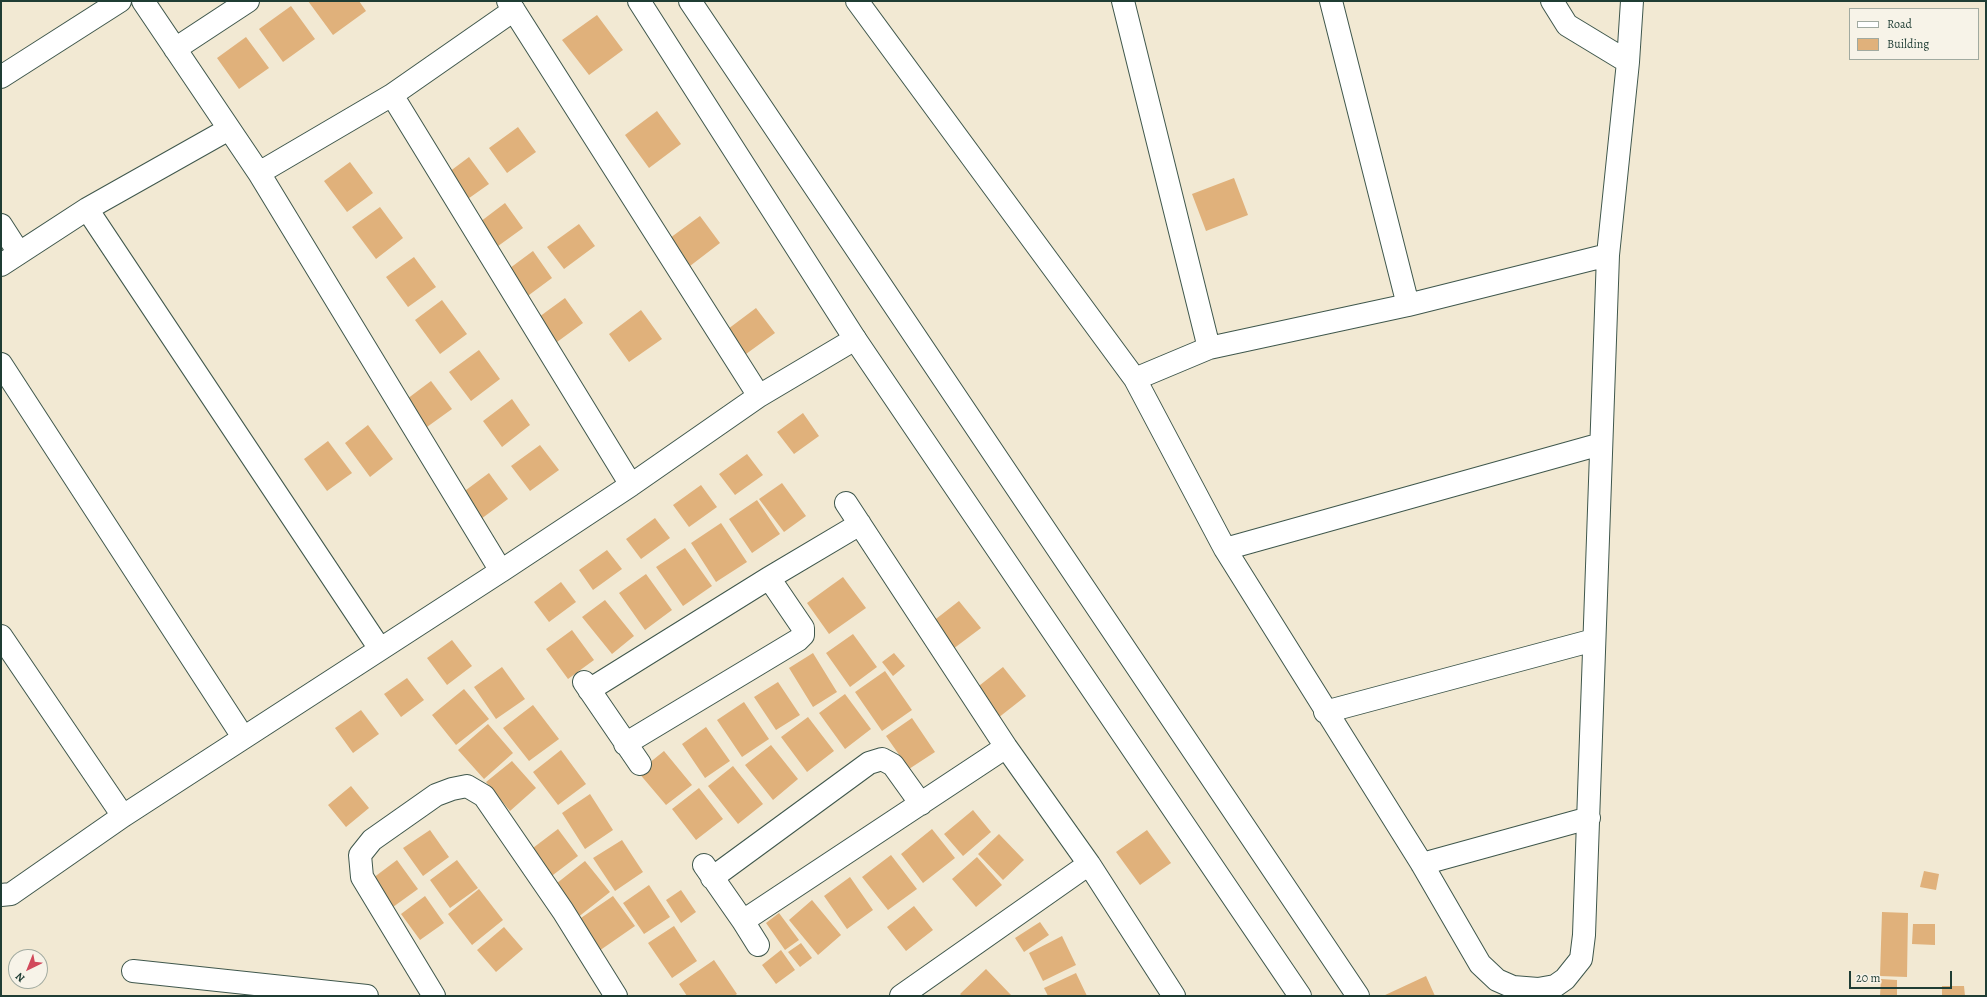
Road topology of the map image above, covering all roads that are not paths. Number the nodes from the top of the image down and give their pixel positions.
1 (120, 1) edge
2 (143, 1) edge
3 (248, 1) edge
4 (639, 1) edge
5 (690, 1) edge
6 (857, 1) edge
7 (1123, 1) edge
8 (1331, 1) edge
9 (1552, 1) edge
10 (1632, 1) edge
11 (511, 6) edge
12 (175, 48) junction
13 (1628, 62) junction
14 (1, 78) edge
15 (392, 95) junction
16 (229, 129) junction
17 (259, 173) junction
18 (87, 209) junction
19 (1, 225) edge
20 (19, 254) junction
21 (1608, 255) junction
22 (1, 265) edge
23 (1408, 305) junction
24 (855, 339) junction
25 (1209, 348) junction
26 (1, 364) edge
27 (1135, 379) junction
28 (759, 396) junction
29 (1601, 444) junction
30 (631, 486) junction
31 (846, 503) dead end
32 (860, 524) junction
33 (1225, 549) junction
34 (501, 571) junction
35 (769, 578) junction
36 (1, 636) edge
37 (1594, 640) junction
38 (380, 649) junction
39 (1325, 712) junction
40 (243, 738) junction
41 (625, 744) junction
42 (1006, 747) junction
43 (640, 764) dead end
44 (921, 804) junction
45 (123, 816) junction
46 (1589, 818) junction
47 (1089, 864) junction
48 (1422, 864) junction
49 (1, 895) edge
50 (743, 921) junction
51 (758, 945) dead end
52 (133, 972) dead end
53 (1170, 995) edge
54 (367, 996) edge
55 (434, 996) edge
56 (616, 996) edge
57 (901, 996) edge
58 (1300, 996) edge
59 (1358, 996) edge

1 - 14 street
2 - 12 street
3 - 12 street
4 - 24 street
5 - 59 street
6 - 27 street
7 - 25 street
8 - 23 street
9 - 13 street
10 - 13 street
11 - 15 street
11 - 28 street
12 - 16 street
13 - 21 street
15 - 17 street
15 - 30 street
16 - 17 street
16 - 18 street
17 - 34 street
18 - 20 street
18 - 38 street
19 - 20 street
20 - 22 street
21 - 23 street
21 - 29 street
23 - 25 street
24 - 28 street
24 - 58 street
25 - 27 street
26 - 40 street
27 - 33 street
28 - 30 street
29 - 33 street
29 - 37 street
30 - 34 street
31 - 32 street
32 - 35 street
32 - 42 street
33 - 39 street
34 - 38 street
35 - 41 street
35 - 41 street
36 - 45 street
37 - 39 street
37 - 46 street
38 - 40 street
39 - 48 street
40 - 45 street
41 - 43 street
42 - 44 street
42 - 47 street
44 - 50 street
44 - 50 street
45 - 49 street
46 - 48 street
46 - 48 street
47 - 53 street
47 - 57 street
50 - 51 street
52 - 54 street
55 - 56 street

